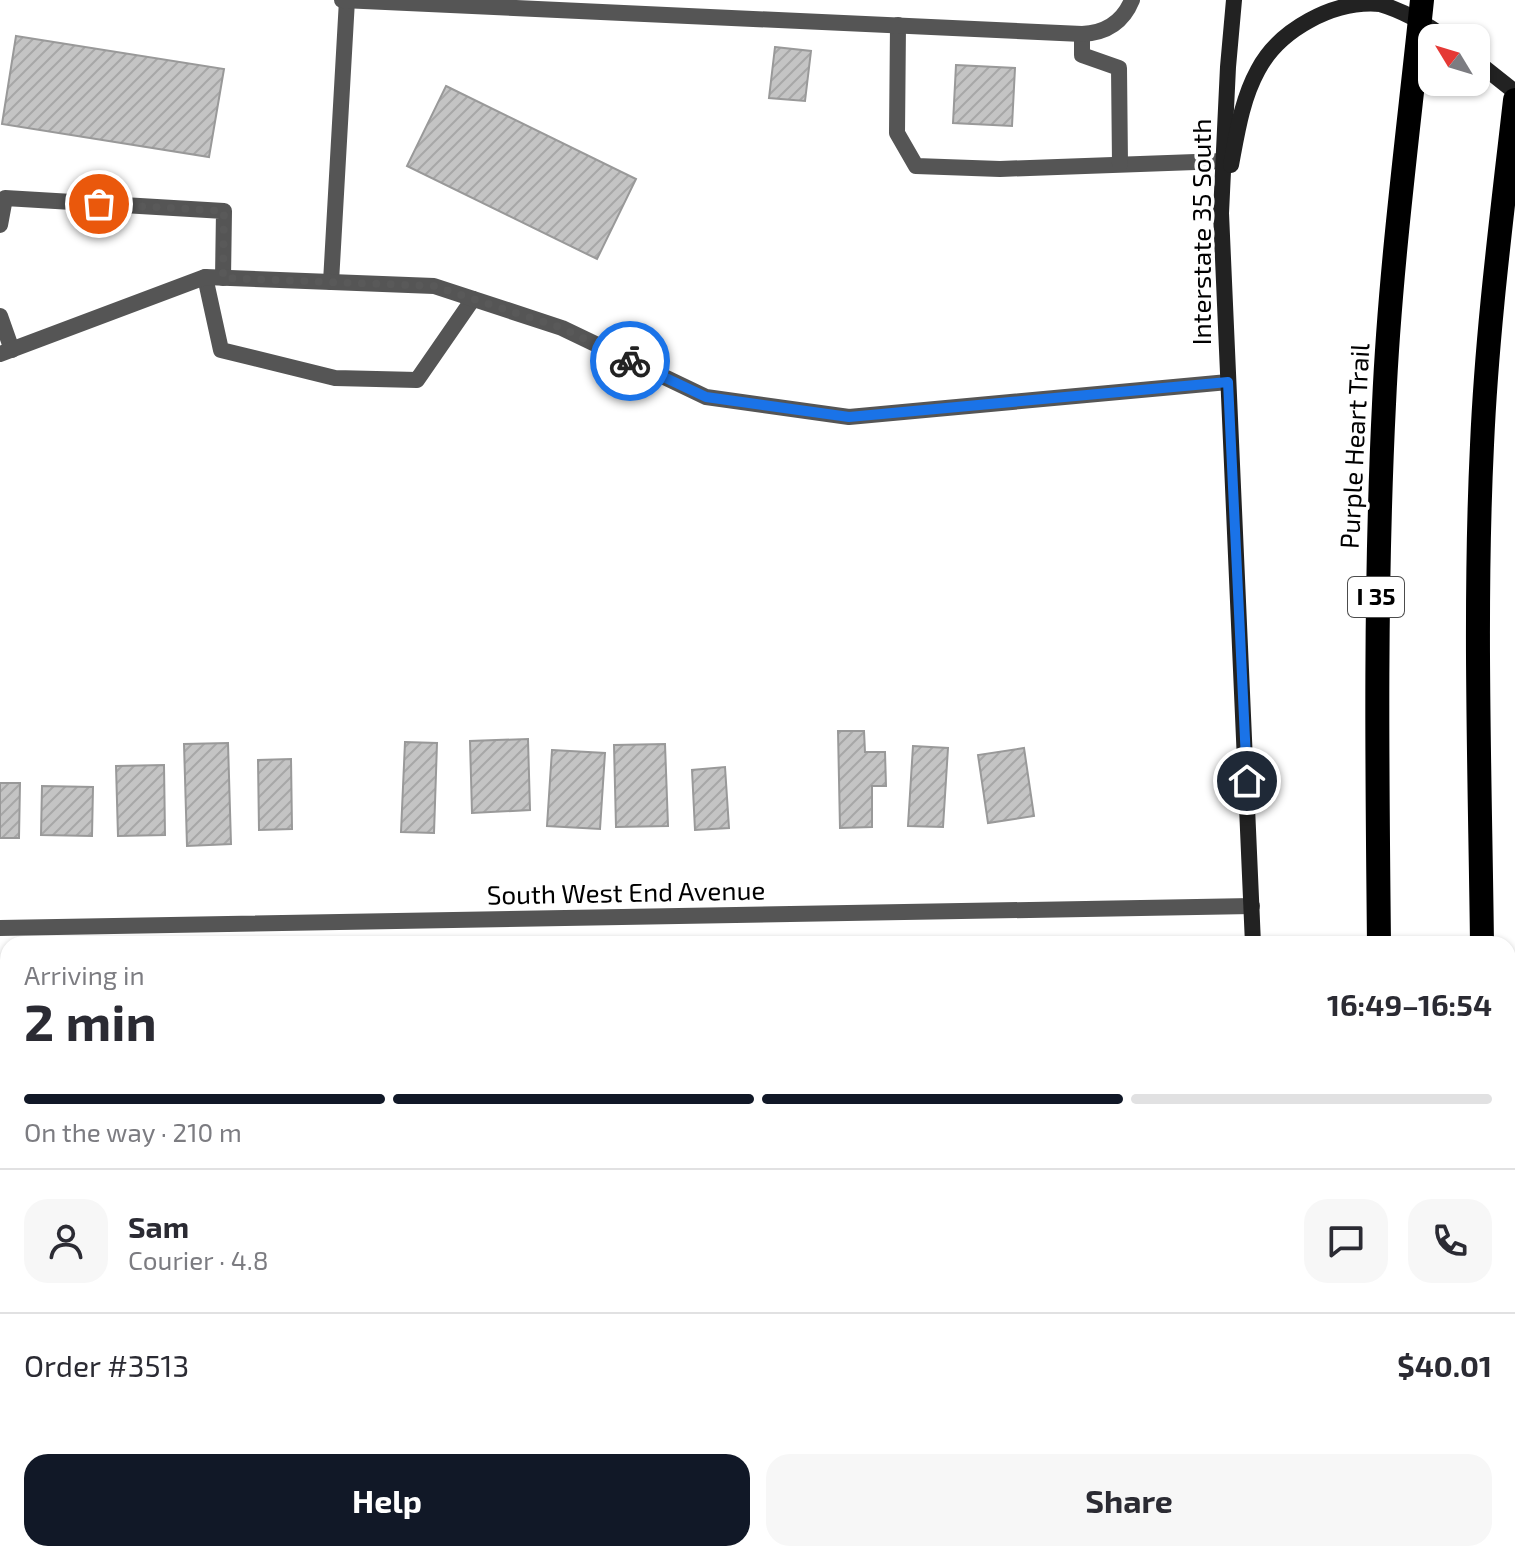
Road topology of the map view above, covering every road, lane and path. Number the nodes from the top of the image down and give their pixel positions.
1 (345, 0) edge
2 (1234, 0) edge
3 (1422, 0) edge
4 (1128, 8) edge
5 (1425, 24) edge
6 (898, 25) junction
7 (1082, 34) junction
8 (1490, 72) edge
9 (1515, 92) edge
10 (1515, 100) edge
11 (1223, 161) junction
12 (1120, 164) junction
13 (1221, 213) junction
14 (0, 225) edge
15 (205, 277) junction
16 (223, 278) junction
17 (331, 282) junction
18 (473, 299) junction
19 (0, 316) edge
20 (6, 352) edge
21 (1228, 382) junction
22 (1252, 906) junction
23 (0, 928) edge
24 (1253, 936) edge
25 (1379, 936) edge
26 (1482, 936) edge

1 - 6 street
1 - 17 street
2 - 11 main road, Interstate 35 South
3 - 25 highway, Purple Heart Trail / I 35
4 - 7 street
5 - 13 main road
6 - 7 street
6 - 12 street
7 - 12 street
8 - 9 main road
10 - 26 highway
11 - 12 street
11 - 13 main road, Interstate 35 South
13 - 21 main road, Interstate 35 South
14 - 16 street
15 - 16 street
15 - 18 street
15 - 20 street
16 - 17 street
17 - 18 street
18 - 21 street
19 - 20 street
21 - 22 main road, Interstate 35 South
22 - 23 street, South West End Avenue
22 - 24 main road, Interstate 35 South

